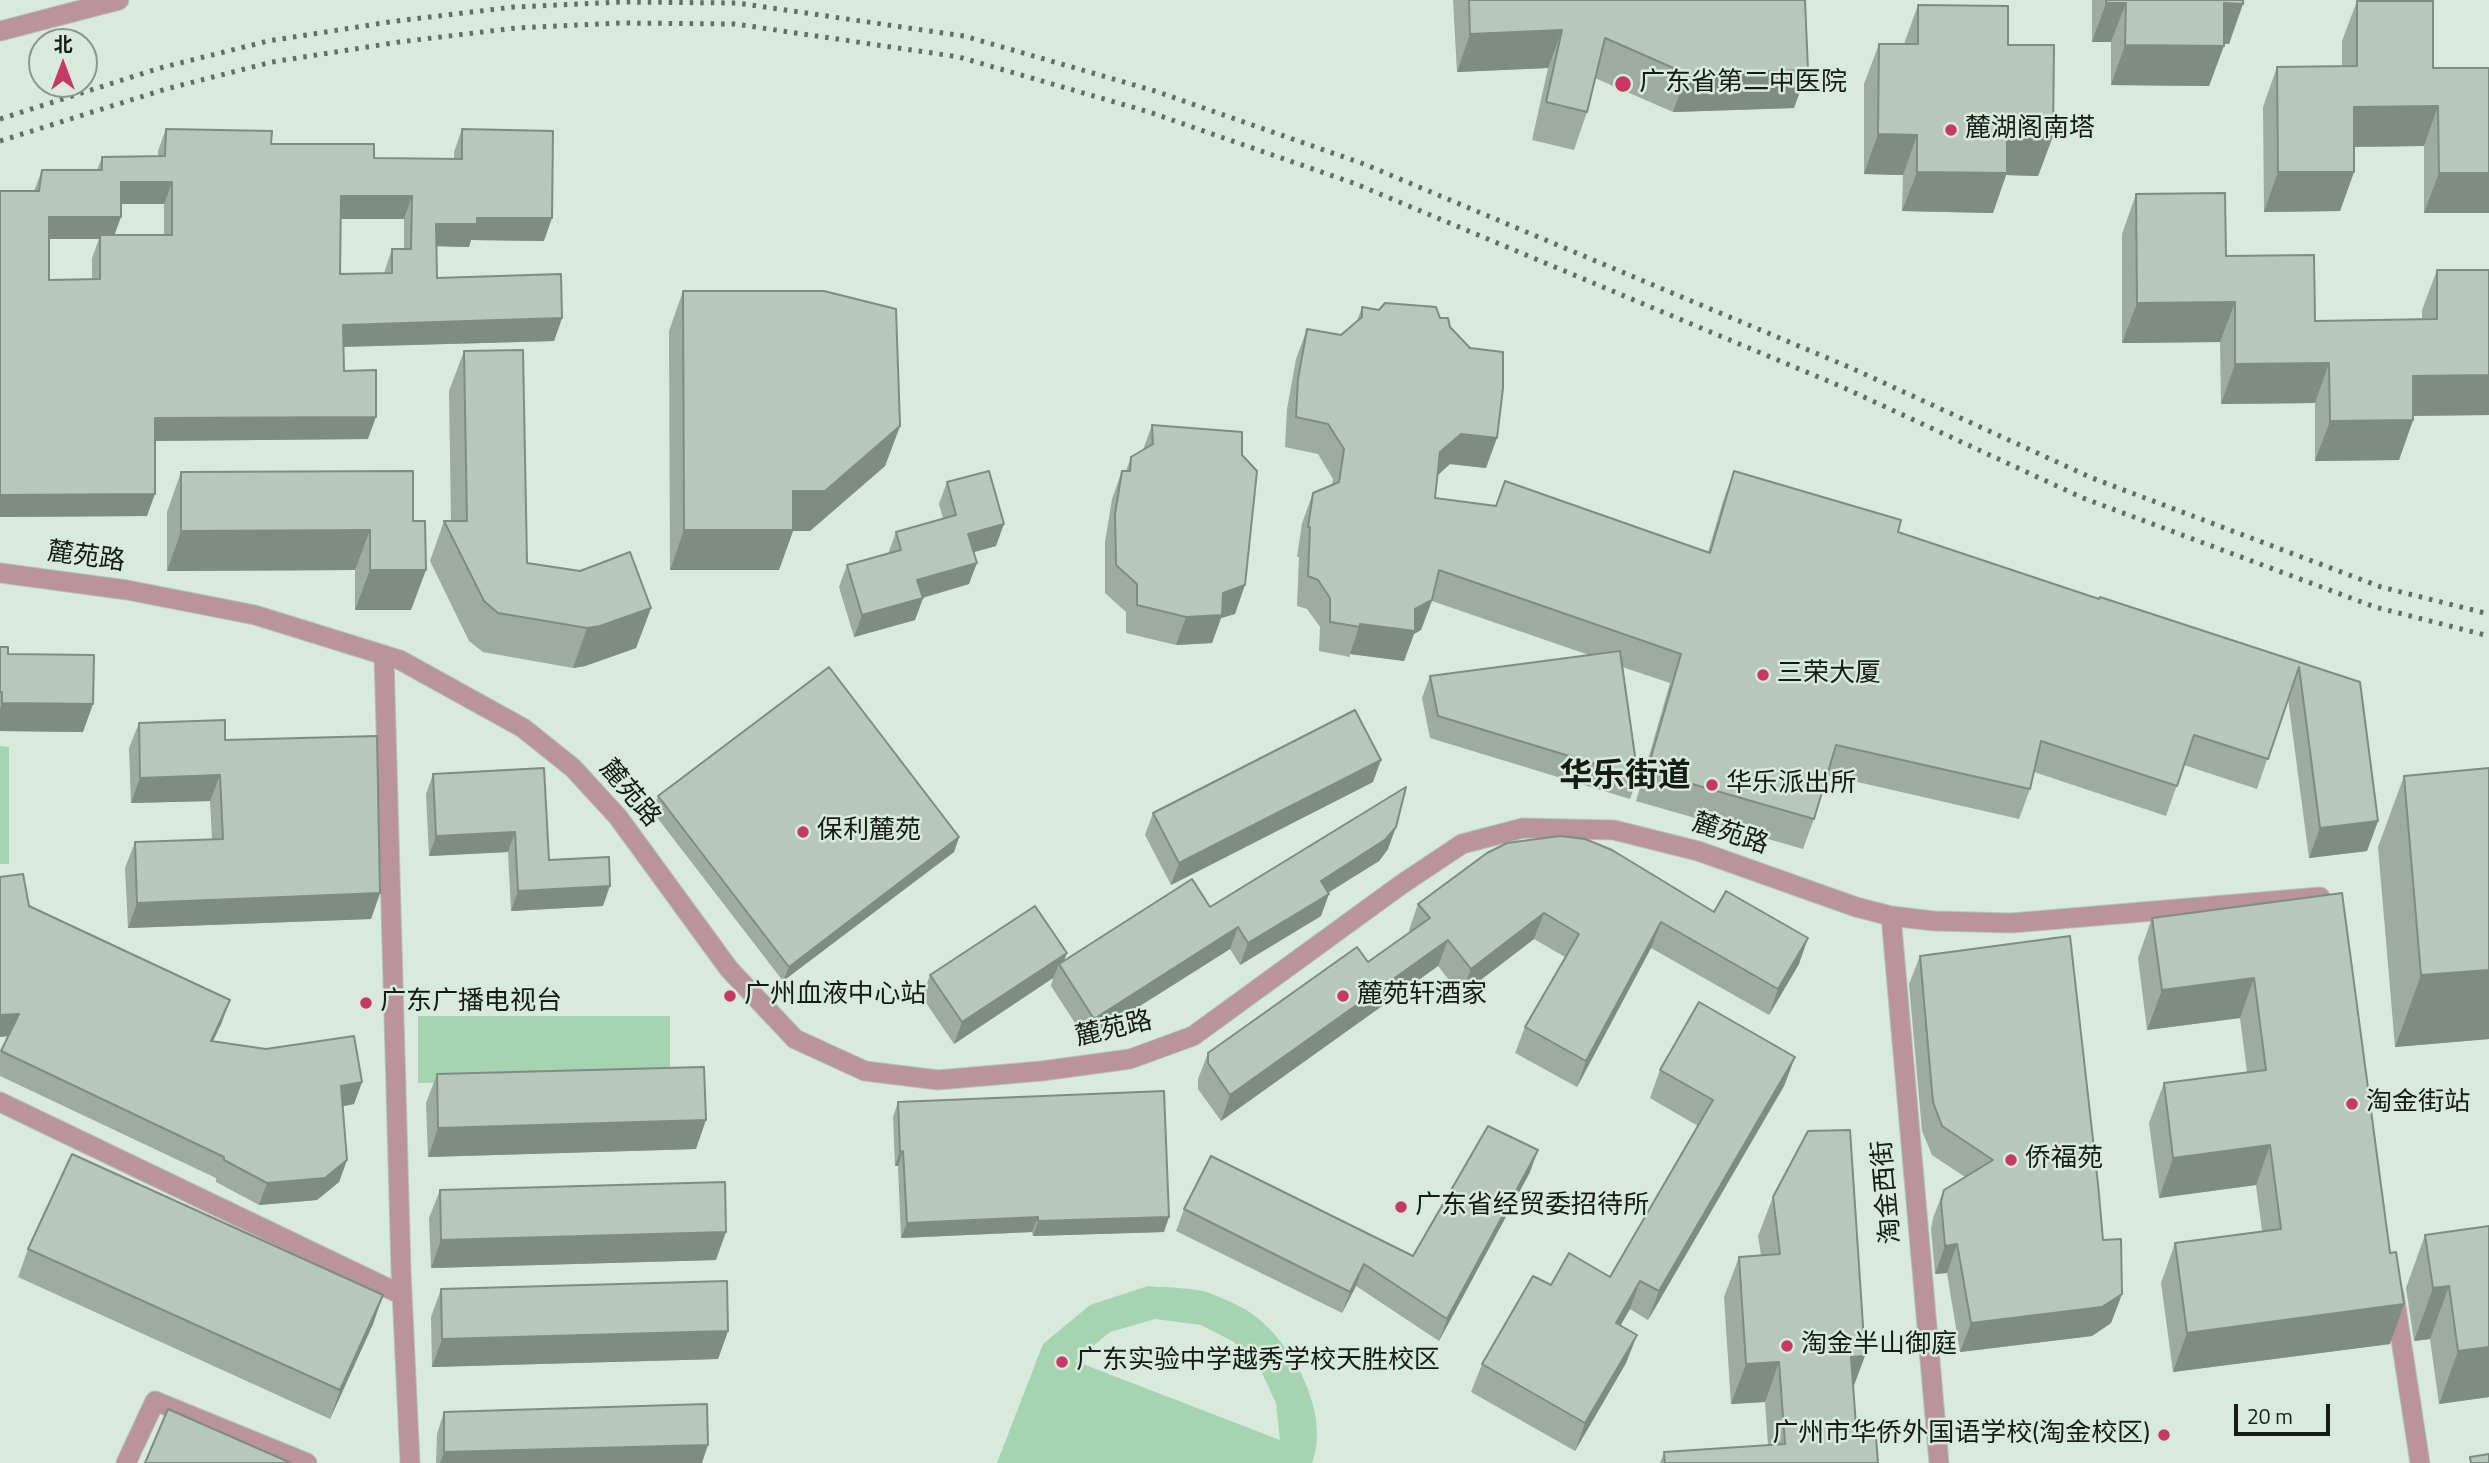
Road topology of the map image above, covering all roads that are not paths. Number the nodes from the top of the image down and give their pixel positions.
1 (118, 0) edge
2 (0, 31) edge
3 (0, 573) edge
4 (384, 656) junction
5 (2340, 895) edge
6 (1891, 916) junction
7 (0, 1102) edge
8 (2391, 1271) edge
9 (402, 1295) junction
10 (126, 1463) edge
11 (307, 1463) edge
12 (410, 1463) edge
13 (1939, 1463) edge
14 (2420, 1463) edge

1 - 2 street
3 - 4 street, 麓苑路
4 - 6 street, 麓苑路
4 - 9 street
5 - 6 street, 麓苑路
6 - 13 street, 淘金西街
7 - 9 street
8 - 14 street
9 - 12 street
10 - 11 street

